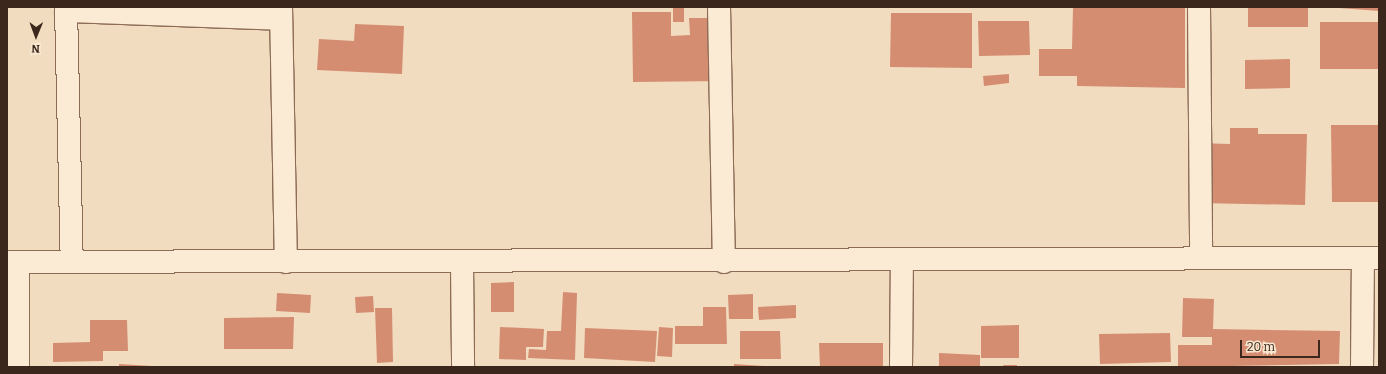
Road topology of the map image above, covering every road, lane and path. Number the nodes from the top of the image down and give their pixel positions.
1 (719, 7) edge
2 (1199, 7) edge
3 (66, 9) edge
4 (281, 13) edge
5 (1201, 258) junction
6 (1371, 258) edge
7 (902, 259) junction
8 (12, 262) edge
9 (72, 262) junction
10 (286, 262) junction
11 (724, 262) junction
12 (462, 263) junction
13 (18, 367) edge
14 (463, 367) edge
15 (901, 367) edge
16 (1362, 367) edge

1 - 11 street
2 - 5 street
3 - 4 street
3 - 9 street
4 - 10 street
5 - 6 street
5 - 7 street
6 - 16 street
7 - 11 street
7 - 15 street
8 - 9 street
8 - 13 street
9 - 10 street
10 - 12 street
11 - 12 street
12 - 14 street

